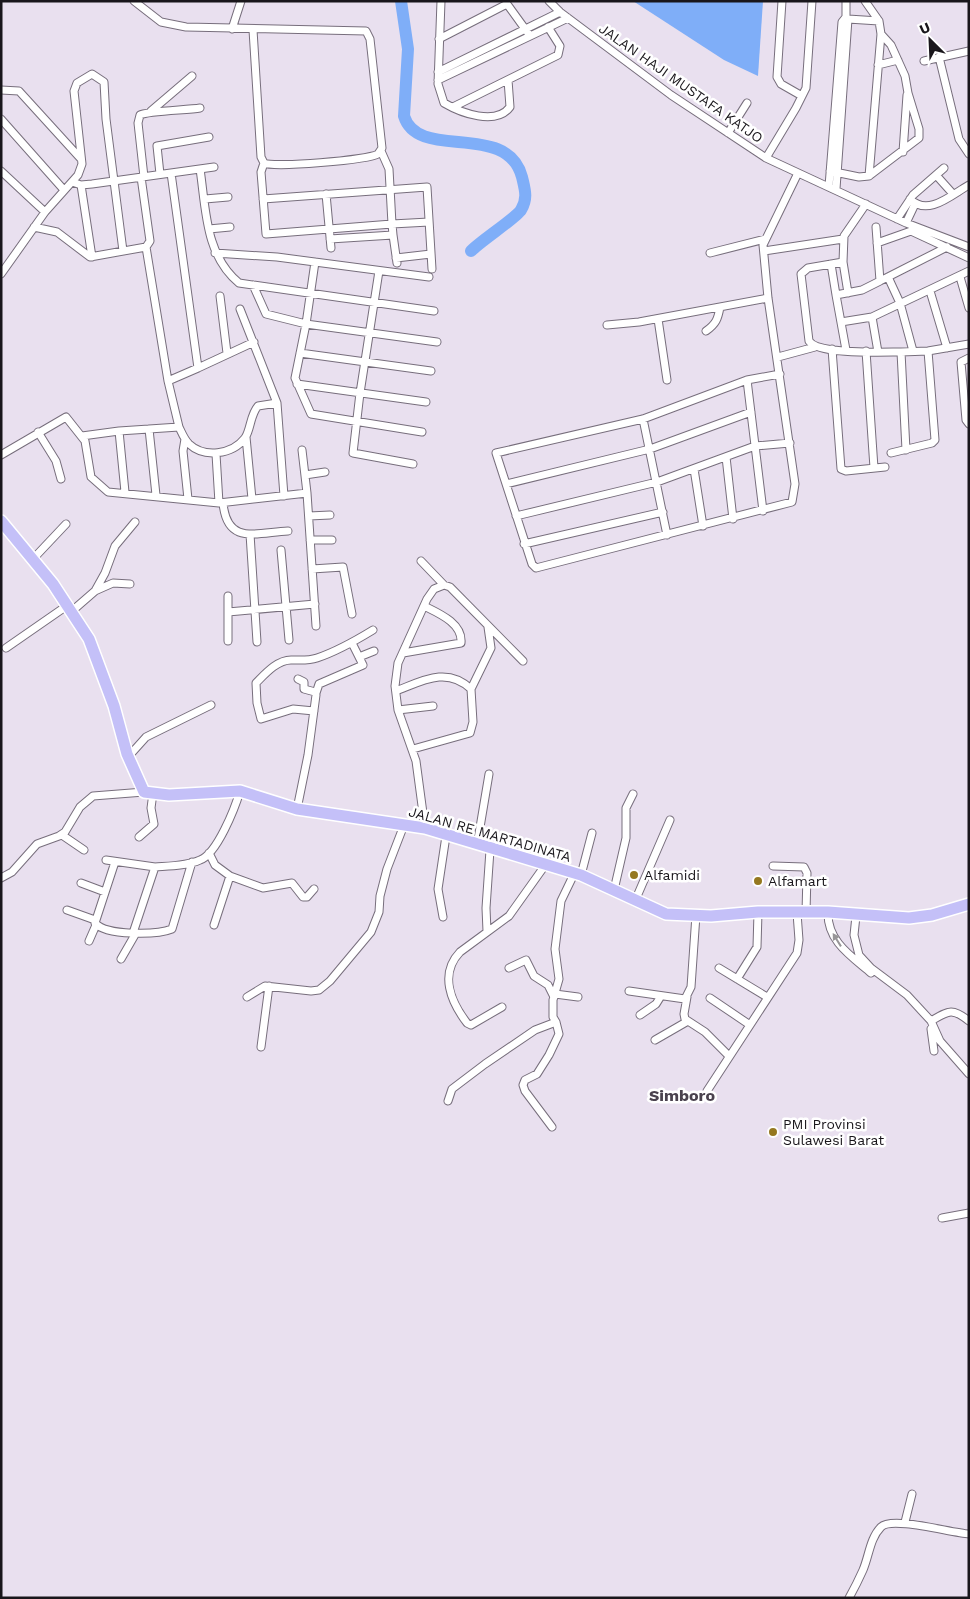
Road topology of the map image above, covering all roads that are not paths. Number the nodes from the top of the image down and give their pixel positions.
1 (134, 1) edge
2 (242, 1) edge
3 (441, 1) edge
4 (549, 1) edge
5 (782, 1) edge
6 (812, 1) edge
7 (846, 1) edge
8 (865, 1) edge
9 (506, 3) edge
10 (560, 12) junction
11 (568, 18) junction
12 (846, 19) junction
13 (879, 21) junction
14 (548, 27) junction
15 (232, 29) junction
16 (253, 30) junction
17 (528, 33) junction
18 (881, 34) junction
19 (439, 39) junction
20 (969, 51) edge
21 (939, 57) junction
22 (898, 60) junction
23 (924, 61) dead end
24 (878, 64) junction
25 (192, 76) dead end
26 (438, 76) junction
27 (508, 80) junction
28 (1, 90) edge
29 (908, 93) junction
30 (802, 96) junction
31 (748, 104) dead end
32 (453, 107) junction
33 (200, 108) dead end
34 (151, 111) junction
35 (1, 119) edge
36 (728, 133) junction
37 (209, 137) dead end
38 (968, 150) edge
39 (381, 151) junction
40 (903, 152) junction
41 (766, 158) junction
42 (81, 159) junction
43 (264, 163) junction
44 (214, 167) dead end
45 (944, 168) dead end
46 (200, 169) junction
47 (1, 171) edge
48 (834, 172) junction
49 (171, 173) junction
50 (798, 173) junction
51 (160, 174) junction
52 (936, 175) junction
53 (869, 176) junction
54 (143, 177) junction
55 (114, 181) junction
56 (72, 182) junction
57 (969, 184) edge
58 (82, 185) junction
59 (832, 188) junction
60 (391, 189) junction
61 (64, 190) junction
62 (326, 194) junction
63 (952, 194) junction
64 (228, 197) dead end
65 (205, 199) junction
66 (263, 199) junction
67 (912, 202) junction
68 (866, 204) junction
69 (45, 212) junction
70 (897, 218) junction
71 (429, 222) junction
72 (906, 223) junction
73 (392, 224) junction
74 (34, 227) junction
75 (230, 227) dead end
76 (876, 227) dead end
77 (209, 229) junction
78 (329, 229) junction
79 (393, 234) junction
80 (330, 239) junction
81 (765, 239) junction
82 (843, 239) junction
83 (877, 243) junction
84 (146, 247) junction
85 (947, 247) junction
86 (969, 247) edge
87 (331, 248) dead end
88 (123, 251) junction
89 (764, 252) junction
90 (215, 253) junction
91 (710, 253) dead end
92 (431, 254) junction
93 (92, 257) junction
94 (969, 258) edge
95 (315, 262) junction
96 (843, 262) junction
97 (831, 264) junction
98 (379, 271) junction
99 (1, 274) edge
100 (964, 274) edge
101 (888, 277) junction
102 (880, 281) junction
103 (253, 285) junction
104 (930, 291) junction
105 (311, 292) junction
106 (969, 292) edge
107 (848, 293) junction
108 (836, 295) junction
109 (220, 296) dead end
110 (768, 298) junction
111 (374, 302) junction
112 (900, 303) junction
113 (720, 307) junction
114 (969, 308) edge
115 (240, 309) dead end
116 (434, 311) dead end
117 (872, 317) junction
118 (658, 319) junction
119 (841, 322) junction
120 (306, 324) junction
121 (607, 325) dead end
122 (706, 332) dead end
123 (369, 333) junction
124 (254, 342) junction
125 (437, 342) dead end
126 (969, 344) edge
127 (815, 347) junction
128 (946, 348) junction
129 (832, 349) junction
130 (846, 350) junction
131 (866, 351) junction
132 (913, 351) junction
133 (928, 351) junction
134 (878, 352) junction
135 (902, 352) junction
136 (227, 353) junction
137 (300, 353) junction
138 (778, 357) junction
139 (969, 358) edge
140 (365, 362) junction
141 (198, 368) junction
142 (431, 371) dead end
143 (780, 374) junction
144 (667, 380) dead end
145 (747, 380) junction
146 (168, 381) junction
147 (297, 384) junction
148 (360, 392) junction
149 (426, 402) dead end
150 (277, 403) junction
151 (751, 412) junction
152 (643, 420) junction
153 (356, 421) junction
154 (969, 424) edge
155 (179, 427) junction
156 (150, 429) junction
157 (119, 431) junction
158 (38, 432) junction
159 (422, 432) dead end
160 (82, 436) junction
161 (246, 437) junction
162 (185, 439) junction
163 (790, 443) junction
164 (755, 446) junction
165 (650, 449) junction
166 (302, 450) dead end
167 (906, 450) junction
168 (216, 454) junction
169 (890, 454) dead end
170 (1, 455) edge
171 (726, 457) junction
172 (413, 464) dead end
173 (885, 467) dead end
174 (874, 468) junction
175 (694, 469) junction
176 (326, 472) dead end
177 (305, 475) junction
178 (61, 479) dead end
179 (657, 482) junction
180 (506, 484) junction
181 (125, 492) junction
182 (307, 493) junction
183 (156, 495) junction
184 (284, 496) junction
185 (188, 499) junction
186 (252, 499) junction
187 (221, 503) junction
188 (763, 511) junction
189 (663, 512) junction
190 (330, 515) dead end
191 (309, 516) junction
192 (516, 516) junction
193 (733, 519) junction
194 (1, 521) edge
195 (135, 522) dead end
196 (66, 524) dead end
197 (703, 526) junction
198 (288, 531) dead end
199 (250, 534) junction
200 (667, 535) junction
201 (310, 540) junction
202 (332, 540) dead end
203 (524, 544) junction
204 (281, 550) dead end
205 (33, 560) junction
206 (421, 561) dead end
207 (312, 569) junction
208 (130, 584) dead end
209 (444, 585) junction
210 (95, 590) junction
211 (228, 596) dead end
212 (315, 604) junction
213 (285, 605) junction
214 (424, 606) junction
215 (70, 608) junction
216 (256, 610) junction
217 (228, 612) junction
218 (352, 614) dead end
219 (487, 625) junction
220 (316, 626) dead end
221 (373, 630) dead end
222 (289, 640) dead end
223 (228, 641) dead end
224 (257, 642) dead end
225 (352, 643) junction
226 (6, 648) dead end
227 (374, 651) dead end
228 (403, 653) junction
229 (359, 657) junction
230 (523, 661) dead end
231 (298, 679) dead end
232 (471, 688) junction
233 (396, 691) junction
234 (316, 693) junction
235 (211, 705) dead end
236 (433, 706) dead end
237 (398, 710) junction
238 (314, 711) junction
239 (413, 749) junction
240 (127, 756) junction
241 (489, 774) dead end
242 (240, 791) junction
243 (148, 792) junction
244 (633, 794) dead end
245 (297, 809) junction
246 (670, 820) dead end
247 (404, 825) junction
248 (425, 828) junction
249 (592, 833) dead end
250 (62, 835) junction
251 (446, 836) junction
252 (139, 837) dead end
253 (476, 846) junction
254 (84, 850) dead end
255 (490, 850) junction
256 (209, 853) junction
257 (106, 860) dead end
258 (115, 862) junction
259 (192, 862) junction
260 (546, 864) junction
261 (773, 866) dead end
262 (154, 867) junction
263 (578, 875) junction
264 (230, 876) junction
265 (1, 878) edge
266 (81, 884) dead end
267 (314, 889) dead end
268 (614, 890) junction
269 (105, 892) junction
270 (635, 901) junction
271 (969, 904) edge
272 (67, 910) dead end
273 (758, 912) junction
274 (828, 912) junction
275 (801, 913) junction
276 (696, 915) junction
277 (856, 916) junction
278 (443, 917) dead end
279 (96, 923) junction
280 (214, 925) dead end
281 (487, 931) junction
282 (135, 933) junction
283 (89, 941) dead end
284 (121, 959) dead end
285 (861, 962) junction
286 (508, 968) dead end
287 (719, 968) dead end
288 (737, 979) junction
289 (269, 986) junction
290 (629, 991) dead end
291 (554, 996) junction
292 (661, 996) junction
293 (247, 997) dead end
294 (578, 997) dead end
295 (687, 997) junction
296 (905, 997) junction
297 (710, 998) dead end
298 (767, 998) junction
299 (502, 1007) dead end
300 (640, 1015) dead end
301 (688, 1021) junction
302 (931, 1021) junction
303 (969, 1021) edge
304 (556, 1022) junction
305 (750, 1025) junction
306 (655, 1040) dead end
307 (937, 1041) junction
308 (261, 1046) dead end
309 (729, 1056) junction
310 (969, 1074) edge
311 (707, 1092) dead end
312 (448, 1101) dead end
313 (552, 1127) dead end
314 (969, 1213) edge
315 (942, 1218) dead end
316 (912, 1494) dead end
317 (905, 1522) junction
318 (969, 1534) edge
319 (849, 1598) edge

1 - 15 street
2 - 15 street
3 - 19 street
4 - 10 street, JALAN HAJI MUSTAFA KATJO
5 - 30 street
6 - 30 street
7 - 12 street
8 - 13 street
9 - 17 street
9 - 19 street
10 - 11 street, JALAN HAJI MUSTAFA KATJO
10 - 17 street
11 - 14 street
11 - 36 street, JALAN HAJI MUSTAFA KATJO
12 - 13 street
12 - 48 street
13 - 18 street
14 - 17 street
14 - 27 street
15 - 16 street
16 - 39 street
16 - 43 street
17 - 26 street
18 - 22 street
18 - 24 street
19 - 26 street
20 - 21 street
21 - 23 street
21 - 38 street
22 - 24 street
22 - 29 street
24 - 53 street
25 - 34 street
26 - 32 street
27 - 32 street
27 - 32 street
28 - 42 street
29 - 40 street
29 - 40 street
30 - 41 street
31 - 36 street
33 - 34 street
34 - 54 street
35 - 61 street
36 - 41 street, JALAN HAJI MUSTAFA KATJO
37 - 51 street
39 - 43 street
39 - 60 street
40 - 53 street
41 - 50 street, JALAN HAJI MUSTAFA KATJO
42 - 55 street
42 - 56 street
43 - 66 street
44 - 46 street
45 - 52 street
46 - 49 street
46 - 65 street
47 - 69 street
48 - 53 street
48 - 59 street
49 - 51 street
49 - 141 street
50 - 59 street, JALAN HAJI MUSTAFA KATJO
50 - 81 street
51 - 54 street
52 - 63 street
52 - 67 street
54 - 55 street
54 - 84 street
55 - 58 street
55 - 88 street
56 - 58 street
56 - 61 street
57 - 63 street
58 - 93 street
59 - 68 street, JALAN HAJI MUSTAFA KATJO
60 - 62 street
60 - 71 street
60 - 73 street
61 - 69 street
62 - 66 street
62 - 78 street
63 - 67 street
64 - 65 street
65 - 77 street
66 - 78 street
67 - 70 street
67 - 72 street
68 - 70 street, JALAN HAJI MUSTAFA KATJO
68 - 82 street
69 - 74 street
70 - 72 street, JALAN HAJI MUSTAFA KATJO
71 - 73 street
71 - 92 street
72 - 86 street, JALAN HAJI MUSTAFA KATJO
73 - 78 street
73 - 79 street
74 - 93 street
74 - 99 street
75 - 77 street
76 - 83 street
77 - 90 street
78 - 80 street
79 - 80 street
79 - 92 street
80 - 87 street
81 - 89 street
81 - 91 street
82 - 89 street
82 - 96 street
83 - 85 street
83 - 102 street
84 - 88 street
84 - 146 street
85 - 94 street
85 - 101 street
88 - 93 street
89 - 110 street
90 - 95 street
90 - 103 street
92 - 98 street
95 - 98 street
95 - 105 street
96 - 97 street
96 - 107 street
97 - 108 street
97 - 127 street
98 - 111 street
100 - 104 street
100 - 106 street
100 - 114 street
101 - 102 street
101 - 112 street
102 - 107 street
103 - 105 street
103 - 120 street
104 - 112 street
104 - 128 street
105 - 111 street
105 - 120 street
107 - 108 street
108 - 119 street
109 - 136 street
110 - 113 street
110 - 138 street
111 - 116 street
111 - 123 street
112 - 117 street
112 - 132 street
113 - 118 street
113 - 122 street
115 - 124 street
117 - 119 street
117 - 134 street
118 - 121 street
118 - 144 street
119 - 130 street
120 - 123 street
120 - 137 street
123 - 125 street
123 - 140 street
124 - 136 street
124 - 150 street
126 - 128 street
127 - 129 street
127 - 138 street
128 - 133 street
129 - 130 street
129 - 174 street
130 - 131 street
131 - 134 street
131 - 174 street
132 - 133 street
132 - 135 street
133 - 167 street
134 - 135 street
135 - 167 street
136 - 141 street
137 - 140 street
137 - 147 street
138 - 143 street
139 - 154 street
140 - 142 street
140 - 148 street
141 - 146 street
143 - 145 street
143 - 163 street
145 - 151 street
145 - 152 street
146 - 155 street
147 - 148 street
147 - 153 street
148 - 149 street
148 - 153 street
150 - 161 street
150 - 184 street
151 - 164 street
151 - 165 street
152 - 165 street
152 - 180 street
153 - 159 street
153 - 172 street
155 - 156 street
155 - 162 street
156 - 157 street
156 - 183 street
157 - 160 street
157 - 181 street
158 - 160 street
158 - 170 street
158 - 178 street
160 - 181 street
161 - 168 street
161 - 186 street
162 - 168 street
162 - 185 street
163 - 164 street
163 - 188 street
164 - 171 street
164 - 188 street
165 - 179 street
165 - 180 street
166 - 177 street
167 - 169 street
168 - 187 street
171 - 175 street
171 - 193 street
173 - 174 street
175 - 179 street
175 - 197 street
176 - 177 street
177 - 182 street
179 - 189 street
179 - 192 street
180 - 192 street
181 - 183 street
182 - 184 street
182 - 191 street
183 - 185 street
184 - 186 street
185 - 187 street
186 - 187 street
187 - 199 street
188 - 193 street
189 - 200 street
189 - 203 street
190 - 191 street
191 - 201 street
192 - 203 street
193 - 197 street
194 - 205 highway
195 - 210 street
196 - 205 street
197 - 200 street
198 - 199 street
199 - 216 street
200 - 203 street
201 - 202 street
201 - 207 street
204 - 213 street
205 - 215 highway
206 - 209 street
207 - 212 street
207 - 218 street
208 - 210 street
209 - 214 street
209 - 219 street
210 - 215 street
211 - 217 street
212 - 213 street
212 - 220 street
213 - 216 street
213 - 222 street
214 - 228 street
214 - 228 street
215 - 226 street
215 - 240 highway
216 - 217 street
216 - 224 street
217 - 223 street
219 - 230 street
219 - 232 street
221 - 225 street
225 - 229 street
225 - 238 street
227 - 229 street
228 - 233 street
229 - 234 street
231 - 234 street
232 - 233 street
232 - 239 street
233 - 237 street
234 - 238 street
235 - 240 street
236 - 237 street
237 - 239 street
238 - 245 street
239 - 248 street
240 - 243 highway
241 - 253 street
242 - 243 highway, JALAN RE MARTADINATA
242 - 245 highway, JALAN RE MARTADINATA
242 - 256 street
243 - 250 street
243 - 252 street
244 - 268 street
245 - 247 highway, JALAN RE MARTADINATA
246 - 270 street
247 - 248 highway, JALAN RE MARTADINATA
247 - 289 street
248 - 251 highway, JALAN RE MARTADINATA
249 - 263 street
250 - 254 street
250 - 265 street
251 - 253 highway, JALAN RE MARTADINATA
251 - 278 street
253 - 255 highway, JALAN RE MARTADINATA
255 - 260 highway, JALAN RE MARTADINATA
255 - 281 street
256 - 259 street
256 - 264 street
257 - 258 street
258 - 262 street
258 - 269 street
259 - 262 street
259 - 282 street
260 - 263 highway, JALAN RE MARTADINATA
260 - 281 street
261 - 275 street
262 - 282 street
263 - 268 highway, JALAN RE MARTADINATA
263 - 291 street
264 - 267 street
264 - 280 street
266 - 269 street
268 - 270 highway, JALAN RE MARTADINATA
269 - 279 street
270 - 276 highway, JALAN RE MARTADINATA
271 - 277 highway, JALAN RE MARTADINATA
272 - 279 street
273 - 275 highway, JALAN RE MARTADINATA
273 - 276 highway, JALAN RE MARTADINATA
273 - 288 street
274 - 275 highway, JALAN RE MARTADINATA
274 - 277 highway, JALAN RE MARTADINATA
285 -> 274 street
275 - 298 street
276 - 295 street
277 - 285 street
279 - 282 street
279 - 283 street
281 - 299 street
282 - 284 street
285 - 296 street
286 - 291 street
287 - 288 street
288 - 298 street
289 - 293 street
289 - 308 street
290 - 292 street
291 - 294 street
291 - 304 street
292 - 295 street
292 - 300 street
295 - 301 street
296 - 302 street
296 - 307 street
297 - 305 street
298 - 305 street
301 - 306 street
301 - 309 street
302 - 303 street
302 - 307 street
304 - 312 street
304 - 313 street
305 - 309 street
307 - 310 street
309 - 311 street
314 - 315 street
316 - 317 street
317 - 318 street
317 - 319 street

